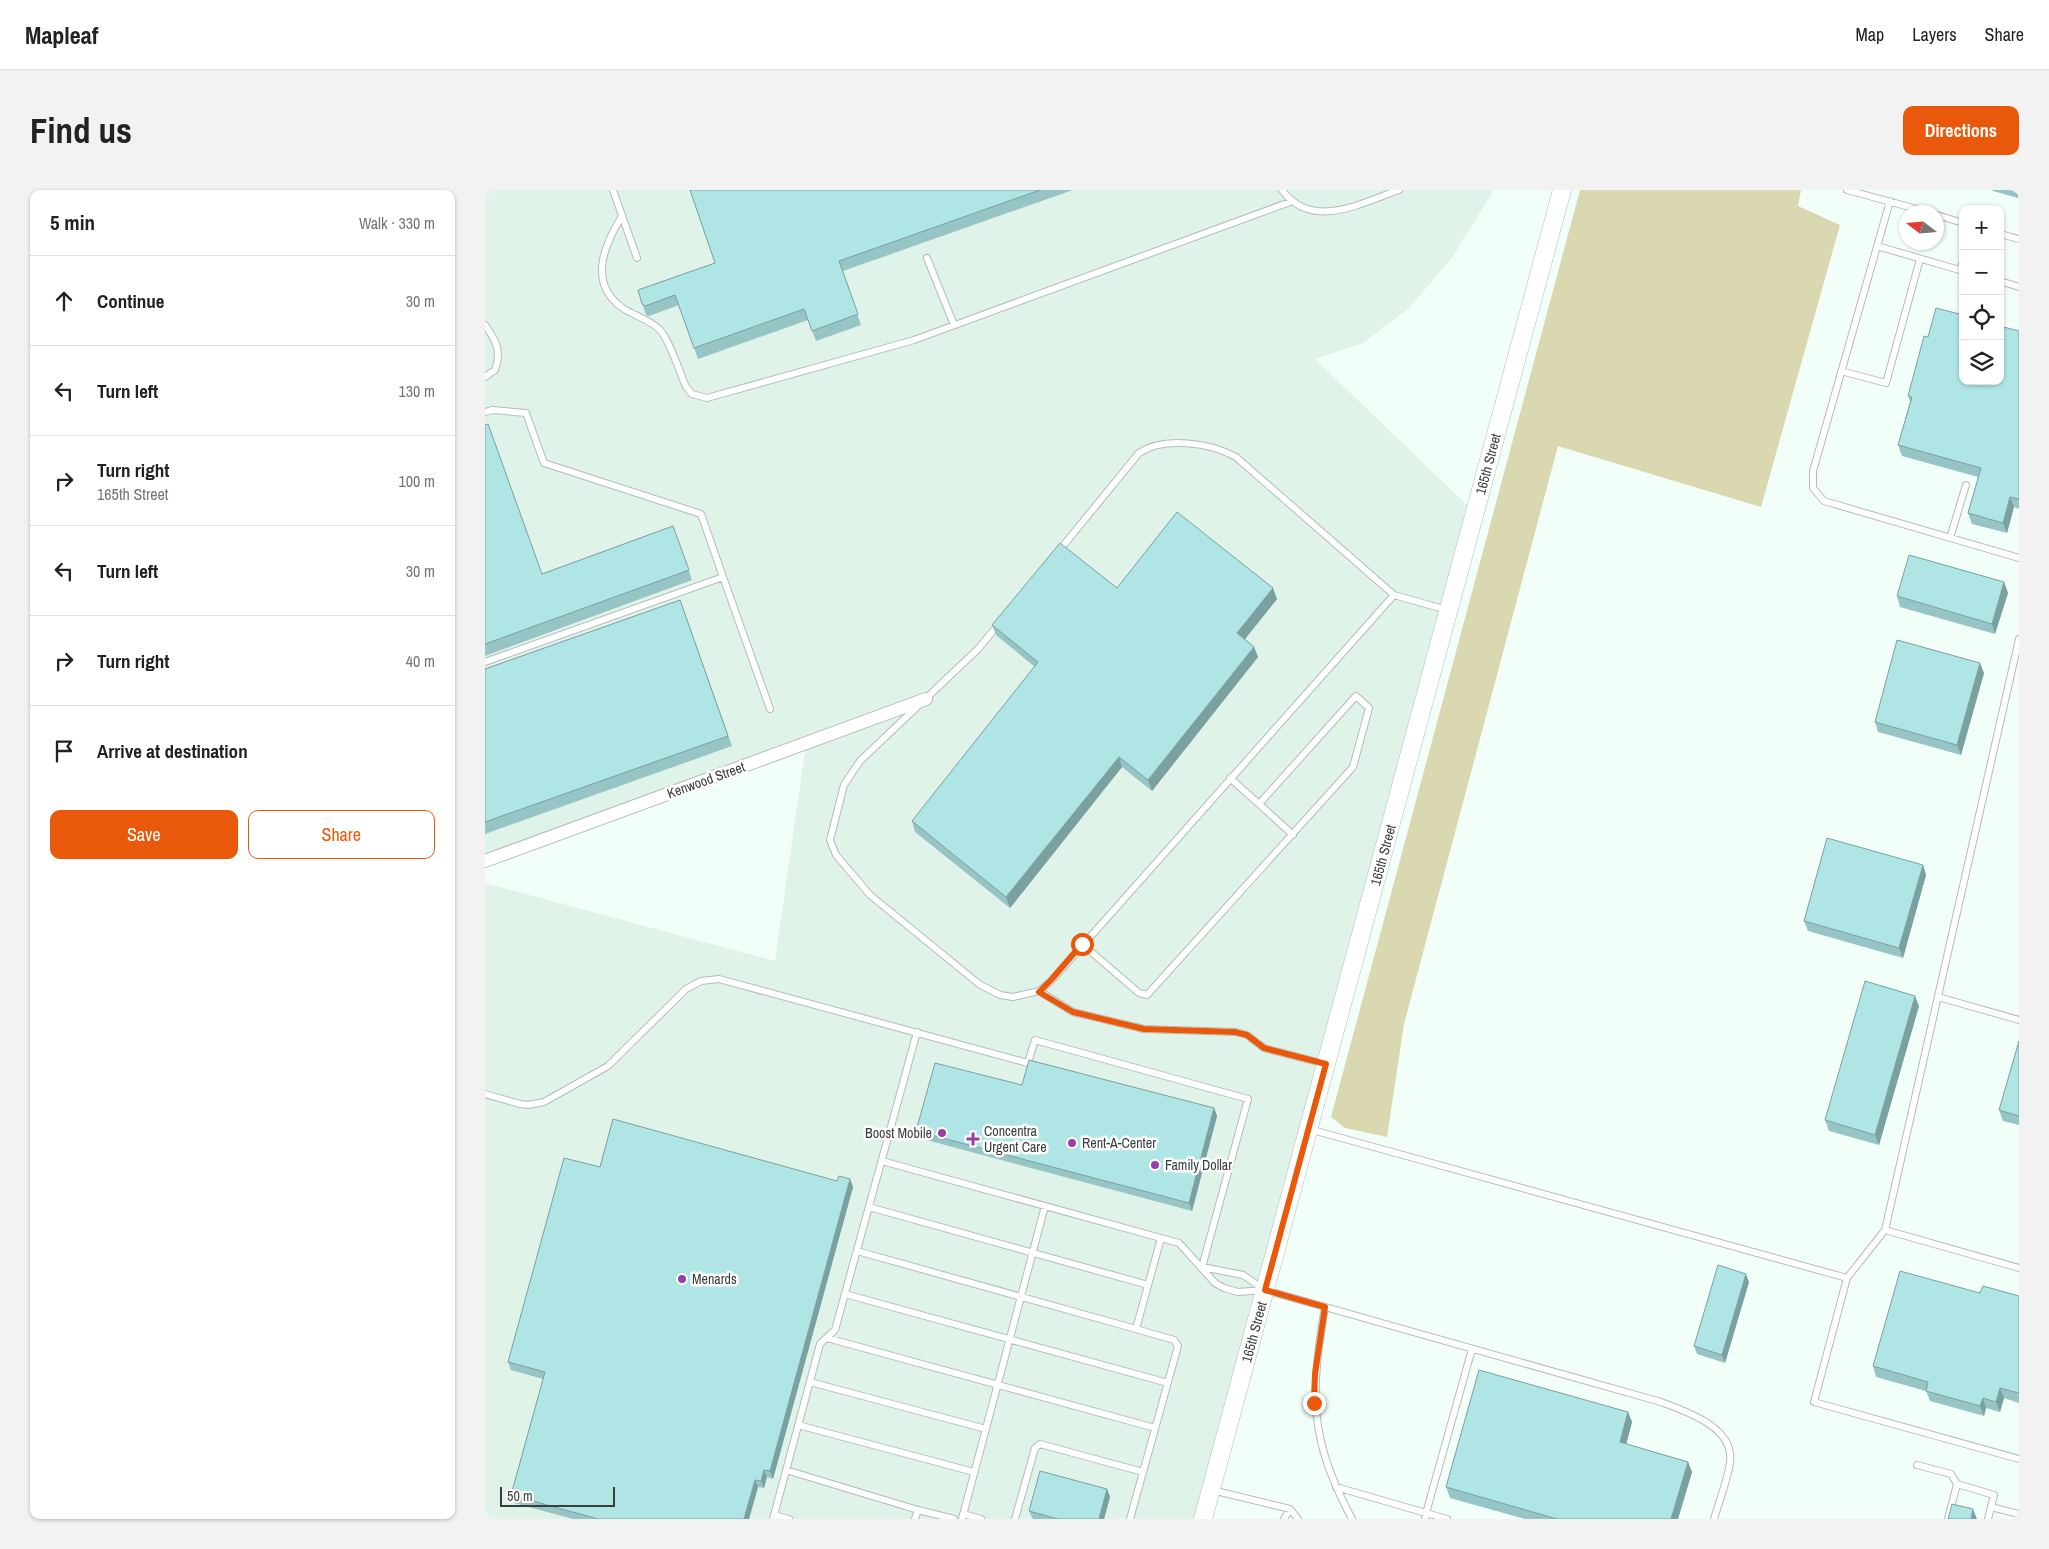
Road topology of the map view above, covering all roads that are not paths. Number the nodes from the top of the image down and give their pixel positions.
1 (613, 190) edge
2 (1281, 190) edge
3 (1399, 190) edge
4 (1562, 190) edge
5 (1847, 190) edge
6 (1890, 201) junction
7 (1290, 202) junction
8 (1904, 205) edge
9 (622, 216) junction
10 (1944, 217) edge
11 (1959, 222) edge
12 (2004, 235) edge
13 (2019, 239) edge
14 (1877, 246) junction
15 (637, 258) dead end
16 (927, 258) dead end
17 (1920, 259) junction
18 (1959, 269) edge
19 (2004, 282) edge
20 (2019, 287) edge
21 (485, 325) edge
22 (954, 325) junction
23 (1841, 371) junction
24 (485, 377) edge
25 (485, 412) edge
26 (1966, 486) dead end
27 (1950, 538) junction
28 (2019, 558) edge
29 (1053, 559) edge
30 (723, 577) junction
31 (1394, 595) junction
32 (1449, 611) junction
33 (1003, 619) edge
34 (2019, 639) edge
35 (485, 662) edge
36 (926, 699) junction
37 (771, 709) dead end
38 (1230, 778) junction
39 (1259, 804) junction
40 (1293, 834) junction
41 (485, 861) edge
42 (1082, 944) junction
43 (1039, 992) junction
44 (1938, 997) junction
45 (2019, 1020) edge
46 (917, 1032) junction
47 (1326, 1064) junction
48 (485, 1094) edge
49 (1309, 1129) junction
50 (882, 1161) junction
51 (1045, 1206) junction
52 (869, 1207) junction
53 (1885, 1230) junction
54 (1161, 1238) junction
55 (857, 1251) junction
56 (1033, 1253) junction
57 (1202, 1267) junction
58 (2019, 1268) edge
59 (1847, 1278) junction
60 (1149, 1285) junction
61 (1265, 1290) junction
62 (845, 1294) junction
63 (1021, 1296) junction
64 (1325, 1307) junction
65 (1136, 1329) junction
66 (827, 1338) junction
67 (1009, 1340) junction
68 (1472, 1349) junction
69 (810, 1382) junction
70 (1167, 1383) junction
71 (998, 1384) junction
72 (799, 1425) junction
73 (1155, 1428) junction
74 (986, 1429) junction
75 (2019, 1459) edge
76 (1917, 1465) dead end
77 (786, 1470) junction
78 (974, 1472) junction
79 (1143, 1472) junction
80 (1957, 1484) junction
81 (1336, 1487) junction
82 (1211, 1489) junction
83 (1991, 1507) junction
84 (1290, 1509) junction
85 (918, 1510) junction
86 (2019, 1514) edge
87 (1425, 1516) edge
88 (774, 1517) edge
89 (962, 1517) edge
90 (789, 1519) edge
91 (915, 1519) edge
92 (954, 1519) edge
93 (981, 1519) edge
94 (1015, 1519) edge
95 (1130, 1519) edge
96 (1203, 1519) edge
97 (1285, 1519) edge
98 (1298, 1519) edge
99 (1352, 1519) edge
100 (1447, 1519) edge
101 (1714, 1519) edge
102 (1948, 1519) edge
103 (1988, 1519) edge

1 - 9 lane
2 - 7 lane
3 - 7 lane
4 - 32 main road, 165th Street
5 - 6 lane
6 - 8 lane
6 - 14 lane
7 - 22 lane
9 - 15 lane
9 - 22 lane
10 - 11 lane
12 - 13 lane
14 - 17 lane
14 - 23 lane
16 - 22 lane
17 - 18 lane
17 - 23 lane
19 - 20 lane
21 - 24 lane
23 - 27 lane
25 - 30 lane
26 - 27 lane
27 - 28 lane
29 - 31 lane
30 - 35 lane
30 - 37 lane
31 - 32 lane
31 - 38 lane
32 - 47 main road, 165th Street
33 - 36 lane
34 - 44 lane
36 - 41 street, Kenwood Street
36 - 43 lane
38 - 39 lane
38 - 42 lane
39 - 40 lane
39 - 40 lane
40 - 42 lane
42 - 43 lane
43 - 47 lane
44 - 45 lane
44 - 53 lane
46 - 48 lane
46 - 50 lane
46 - 57 lane
47 - 49 main road, 165th Street
49 - 59 lane
49 - 61 main road, 165th Street
50 - 51 lane
50 - 52 lane
51 - 54 lane
51 - 56 lane
52 - 55 lane
52 - 56 lane
53 - 58 lane
53 - 59 lane
54 - 57 lane
54 - 60 lane
55 - 62 lane
55 - 63 lane
56 - 60 lane
56 - 63 lane
57 - 61 lane
57 - 61 lane
59 - 75 lane
60 - 65 lane
61 - 64 lane
61 - 82 main road, 165th Street
62 - 66 lane
62 - 67 lane
63 - 65 lane
63 - 67 lane
64 - 68 lane
64 - 81 lane
65 - 70 lane
66 - 69 lane
66 - 71 lane
67 - 70 lane
67 - 71 lane
68 - 87 lane
68 - 101 lane
69 - 72 lane
69 - 74 lane
70 - 73 lane
71 - 73 lane
71 - 74 lane
72 - 77 lane
72 - 78 lane
73 - 79 lane
74 - 78 lane
76 - 80 lane
77 - 85 lane
77 - 88 lane
78 - 89 lane
79 - 94 lane
79 - 95 lane
80 - 83 lane
80 - 102 lane
81 - 87 lane
81 - 99 lane
82 - 84 lane
82 - 96 main road, 165th Street
83 - 86 lane
83 - 103 lane
84 - 97 lane
84 - 98 lane
85 - 91 lane
85 - 92 lane
87 - 100 lane
88 - 90 lane
89 - 93 lane

